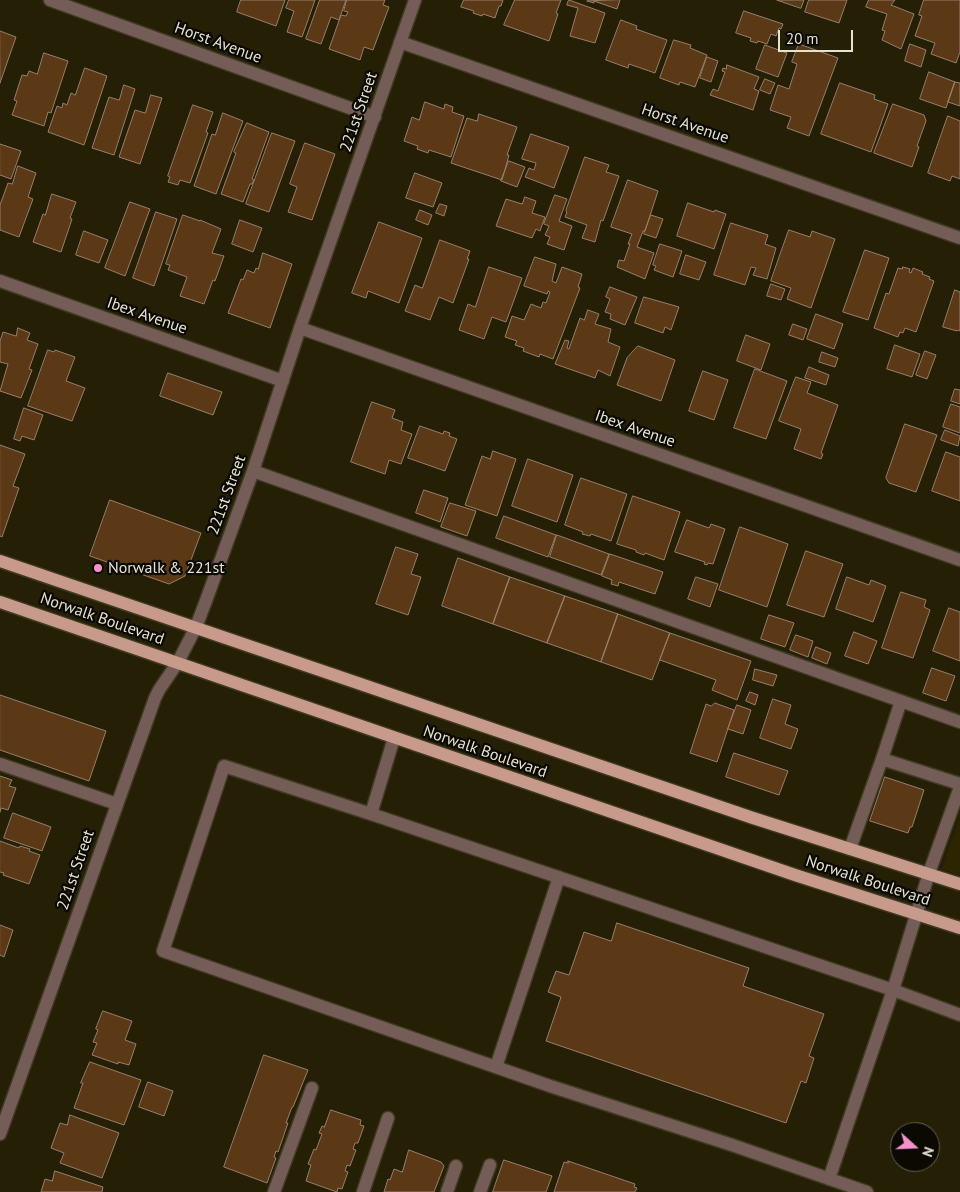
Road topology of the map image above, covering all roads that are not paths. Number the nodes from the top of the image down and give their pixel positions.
1 (50, 0) edge
2 (415, 0) edge
3 (400, 42) junction
4 (375, 116) junction
5 (960, 238) edge
6 (0, 281) edge
7 (300, 328) junction
8 (283, 381) junction
9 (253, 471) junction
10 (960, 560) edge
11 (0, 561) edge
12 (0, 602) edge
13 (196, 627) junction
14 (178, 662) junction
15 (901, 701) junction
16 (960, 722) edge
17 (394, 738) junction
18 (882, 759) junction
19 (0, 764) edge
20 (960, 785) edge
21 (117, 804) junction
22 (371, 814) junction
23 (850, 849) junction
24 (929, 874) junction
25 (559, 878) junction
26 (960, 884) edge
27 (917, 914) junction
28 (960, 928) edge
29 (893, 990) junction
30 (960, 1015) edge
31 (496, 1067) junction
32 (312, 1088) dead end
33 (388, 1118) dead end
34 (0, 1134) edge
35 (490, 1165) dead end
36 (456, 1166) dead end
37 (829, 1179) junction
38 (274, 1192) edge
39 (363, 1192) edge
40 (447, 1192) edge
41 (480, 1192) edge
42 (867, 1192) edge

1 - 4 street, Horst Avenue
2 - 3 street, 221st Street
3 - 4 street, 221st Street
3 - 5 street, Horst Avenue
4 - 7 street, 221st Street
6 - 8 street, Ibex Avenue
7 - 8 street, 221st Street
7 - 10 street, Ibex Avenue
8 - 9 street, 221st Street
9 - 13 street, 221st Street
9 - 15 street
11 - 13 main road, Norwalk Boulevard
12 - 14 main road, Norwalk Boulevard
13 - 14 street, 221st Street
13 - 23 main road, Norwalk Boulevard
14 - 17 main road, Norwalk Boulevard
14 - 21 street, 221st Street
15 - 16 street
15 - 18 street
17 - 22 street
17 - 27 main road, Norwalk Boulevard
18 - 20 street
18 - 23 street
19 - 21 street
20 - 24 street
21 - 34 street, 221st Street
22 - 25 street
22 - 31 street
23 - 24 main road, Norwalk Boulevard
24 - 26 main road, Norwalk Boulevard
24 - 27 street
25 - 29 street
25 - 31 street
27 - 28 main road, Norwalk Boulevard
27 - 29 street
29 - 30 street
29 - 37 street
31 - 37 street
32 - 38 street
33 - 39 street
35 - 41 street
36 - 40 street
37 - 42 street

